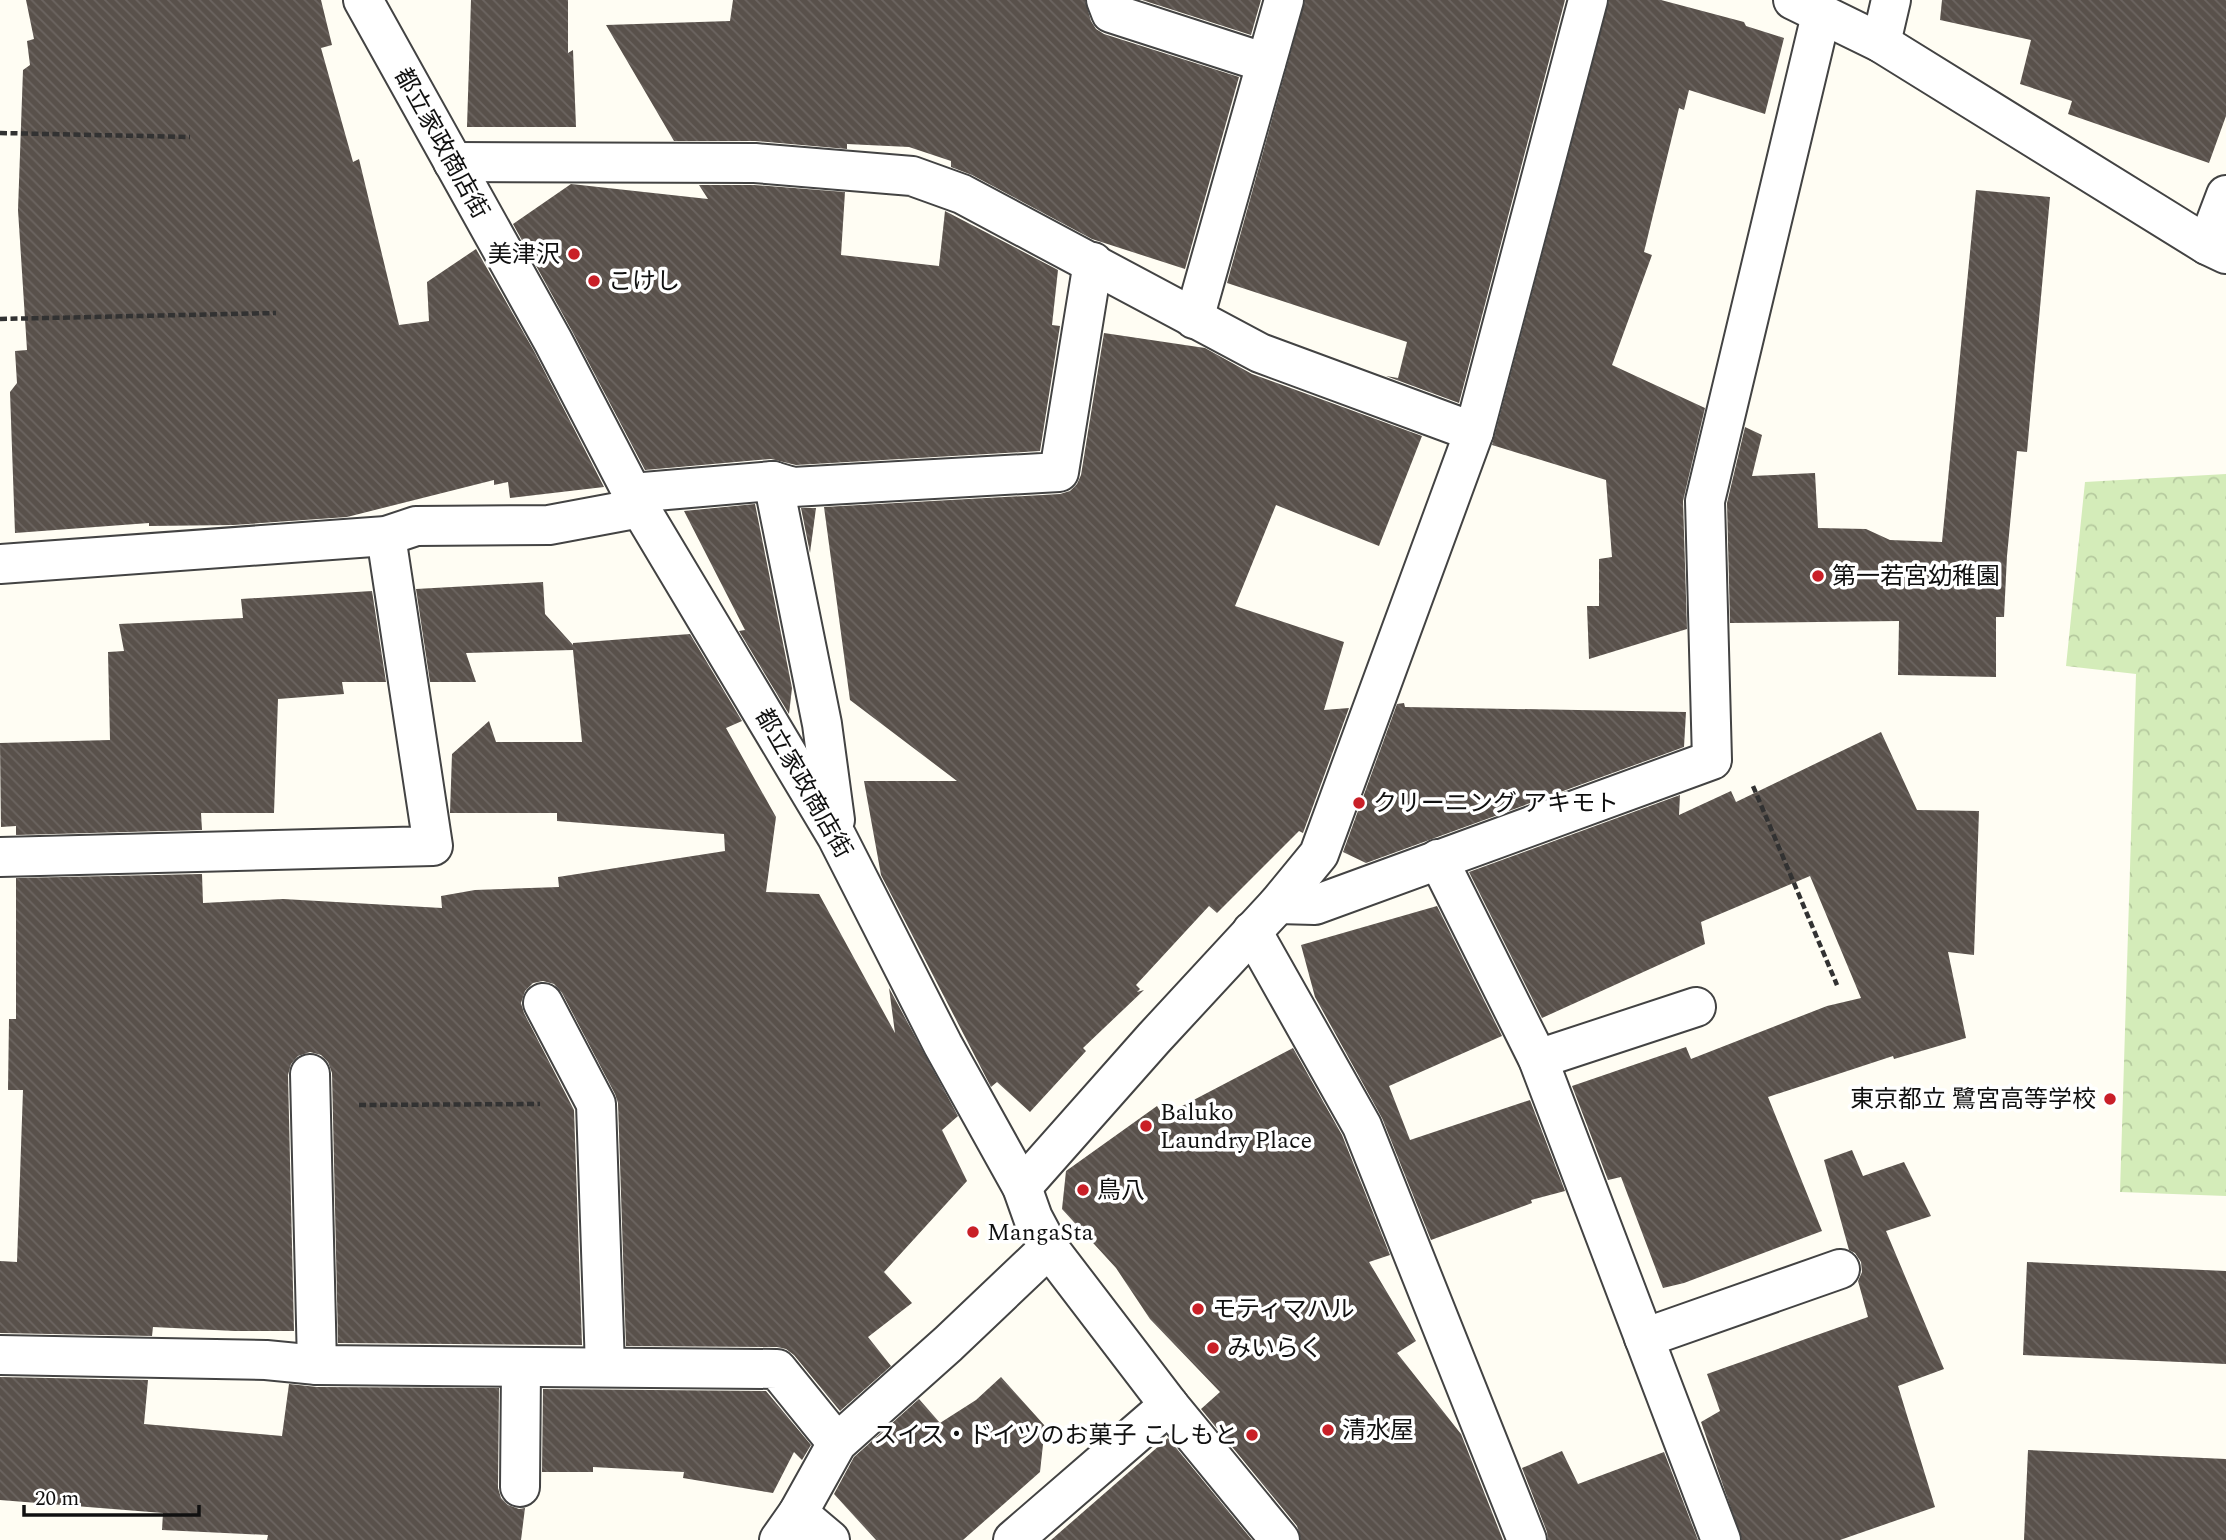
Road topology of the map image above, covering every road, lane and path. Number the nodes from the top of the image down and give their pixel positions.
1 (363, 0) edge
2 (1106, 0) edge
3 (1284, 0) edge
4 (1588, 0) edge
5 (1891, 0) edge
6 (1807, 7) edge
7 (1881, 43) junction
8 (1266, 63) junction
9 (0, 133) edge
10 (190, 137) dead end
11 (453, 162) junction
12 (2226, 195) edge
13 (2217, 250) edge
14 (1093, 262) junction
15 (276, 313) dead end
16 (0, 319) edge
17 (1194, 319) junction
18 (1474, 432) junction
19 (774, 481) junction
20 (636, 500) junction
21 (386, 536) junction
22 (0, 564) edge
23 (1712, 753) junction
24 (838, 837) junction
25 (0, 857) edge
26 (1438, 859) junction
27 (1265, 918) junction
28 (1837, 985) dead end
29 (543, 1003) dead end
30 (1696, 1007) dead end
31 (1538, 1059) junction
32 (310, 1090) joint
33 (596, 1104) junction
34 (1023, 1188) junction
35 (1049, 1248) junction
36 (1840, 1269) dead end
37 (1644, 1338) junction
38 (0, 1355) edge
39 (317, 1365) junction
40 (521, 1367) junction
41 (605, 1367) junction
42 (1169, 1405) junction
43 (838, 1443) junction
44 (520, 1487) dead end
45 (788, 1527) edge
46 (830, 1540) edge
47 (1013, 1540) edge
48 (1280, 1540) edge
49 (1527, 1540) edge
50 (1721, 1540) edge

1 - 11 street, 都立家政商店街
2 - 8 street
3 - 8 street
4 - 18 street
5 - 7 street
6 - 7 street
6 - 23 street
7 - 13 street
8 - 17 street
9 - 10 path
11 - 14 street
11 - 20 street, 都立家政商店街
12 - 13 street
14 - 17 street
14 - 19 street
15 - 16 path
17 - 18 street
18 - 27 street
19 - 20 street
19 - 24 street
20 - 21 street
20 - 24 street, 都立家政商店街
21 - 22 street
21 - 25 street
23 - 26 street
23 - 28 path
24 - 34 street, 都立家政商店街
26 - 27 street
26 - 31 street
27 - 34 street
27 - 49 street
29 - 33 street
30 - 31 street
31 - 37 street
32 - 33 path
32 - 39 street
33 - 41 street
34 - 35 street, 都立家政商店街
35 - 42 street, 都立家政商店街
35 - 43 street
36 - 37 street
37 - 50 street
38 - 39 street
39 - 40 street
40 - 41 street
40 - 44 street
41 - 43 street
42 - 47 street
42 - 48 street, 都立家政商店街
43 - 45 street
45 - 46 street

